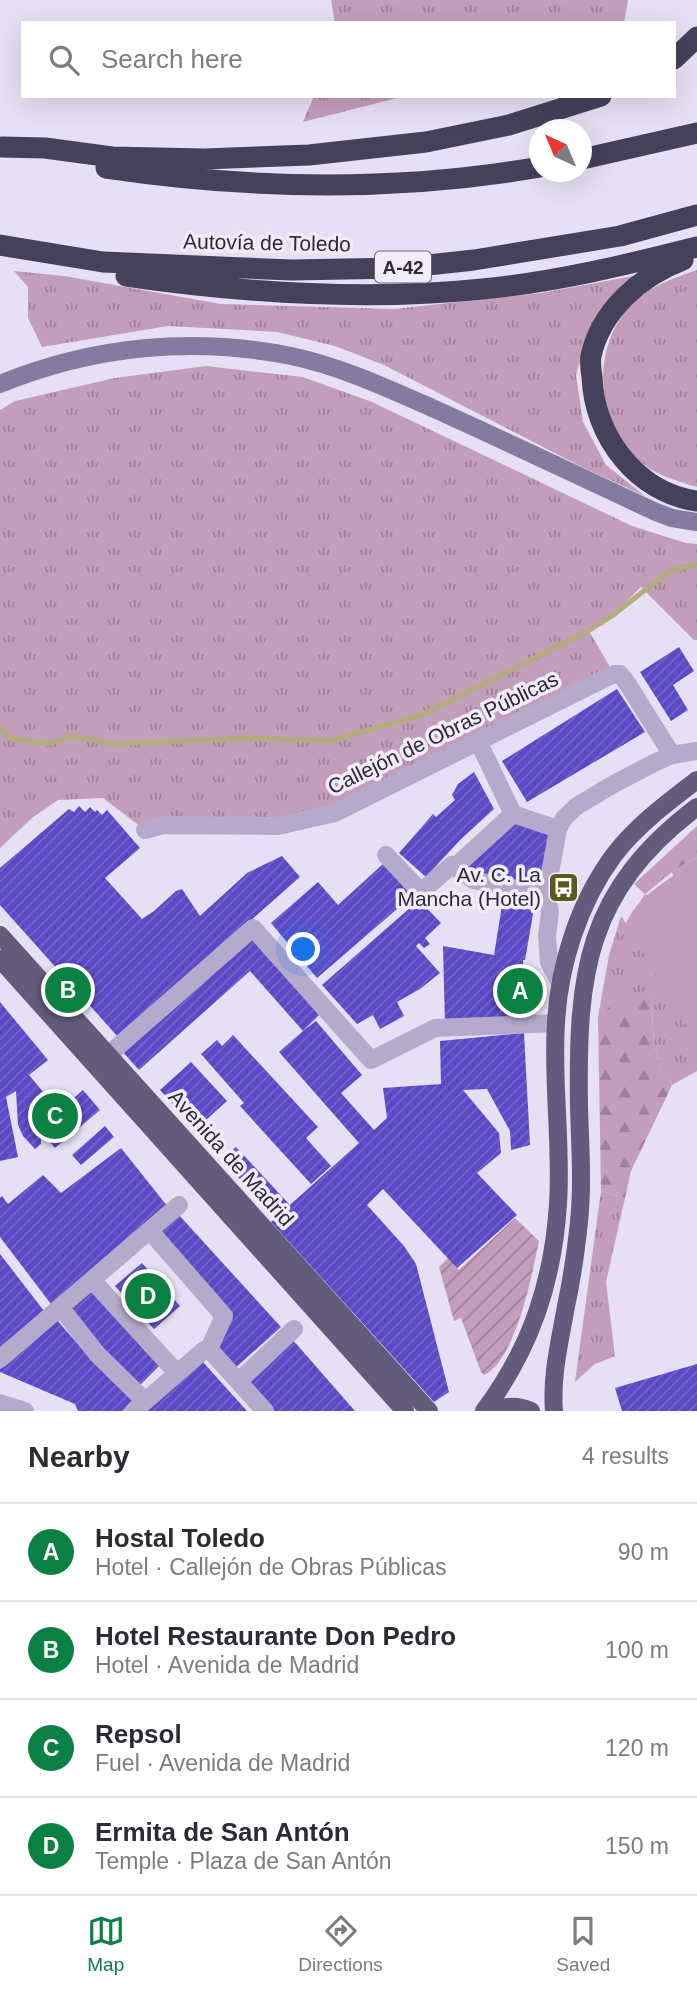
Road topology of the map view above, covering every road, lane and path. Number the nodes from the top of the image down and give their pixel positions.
1 (697, 37) edge
2 (676, 57) edge
3 (595, 98) edge
4 (697, 133) edge
5 (1, 147) edge
6 (592, 157) edge
7 (529, 169) edge
8 (697, 215) edge
9 (0, 245) edge
10 (697, 247) edge
11 (697, 255) edge
12 (103, 262) junction
13 (0, 384) edge
14 (697, 501) edge
15 (697, 522) edge
16 (478, 741) junction
17 (697, 751) edge
18 (672, 755) junction
19 (697, 780) edge
20 (697, 807) edge
21 (513, 814) junction
22 (558, 829) junction
23 (145, 830) dead end
24 (386, 855) dead end
25 (455, 867) junction
26 (546, 895) junction
27 (0, 935) edge
28 (0, 959) edge
29 (560, 983) junction
30 (556, 1023) junction
31 (107, 1056) junction
32 (179, 1205) dead end
33 (150, 1231) junction
34 (92, 1280) junction
35 (61, 1308) junction
36 (293, 1329) dead end
37 (209, 1349) junction
38 (0, 1359) edge
39 (177, 1373) junction
40 (239, 1381) junction
41 (0, 1403) edge
42 (140, 1406) edge
43 (24, 1411) edge
44 (265, 1411) edge
45 (405, 1411) edge
46 (429, 1411) edge
47 (485, 1411) edge
48 (531, 1411) edge
49 (554, 1411) edge

1 - 2 highway
3 - 5 highway
4 - 6 highway
5 - 7 highway
8 - 12 highway, Autovía de Toledo / A-42
9 - 12 highway, Autovía de Toledo / A-42
10 - 12 highway
11 - 14 highway
13 - 15 main road
16 - 18 street, Callejón de Obras Públicas
16 - 21 street
16 - 23 street, Callejón de Obras Públicas
17 - 18 street
18 - 22 street
19 - 29 main road
20 - 49 main road
21 - 22 street
21 - 25 street
22 - 26 street
24 - 25 street
25 - 26 street
26 - 29 street
27 - 31 main road, Avenida de Madrid
28 - 45 main road, Avenida de Madrid
29 - 30 main road
30 - 31 street
30 - 47 main road
31 - 46 main road, Avenida de Madrid
32 - 33 street
33 - 34 street
33 - 37 street
34 - 35 street
34 - 39 street
35 - 38 street
35 - 42 street
36 - 40 street
37 - 39 street
37 - 40 street
39 - 42 street
40 - 44 street
41 - 43 street
47 - 48 main road

